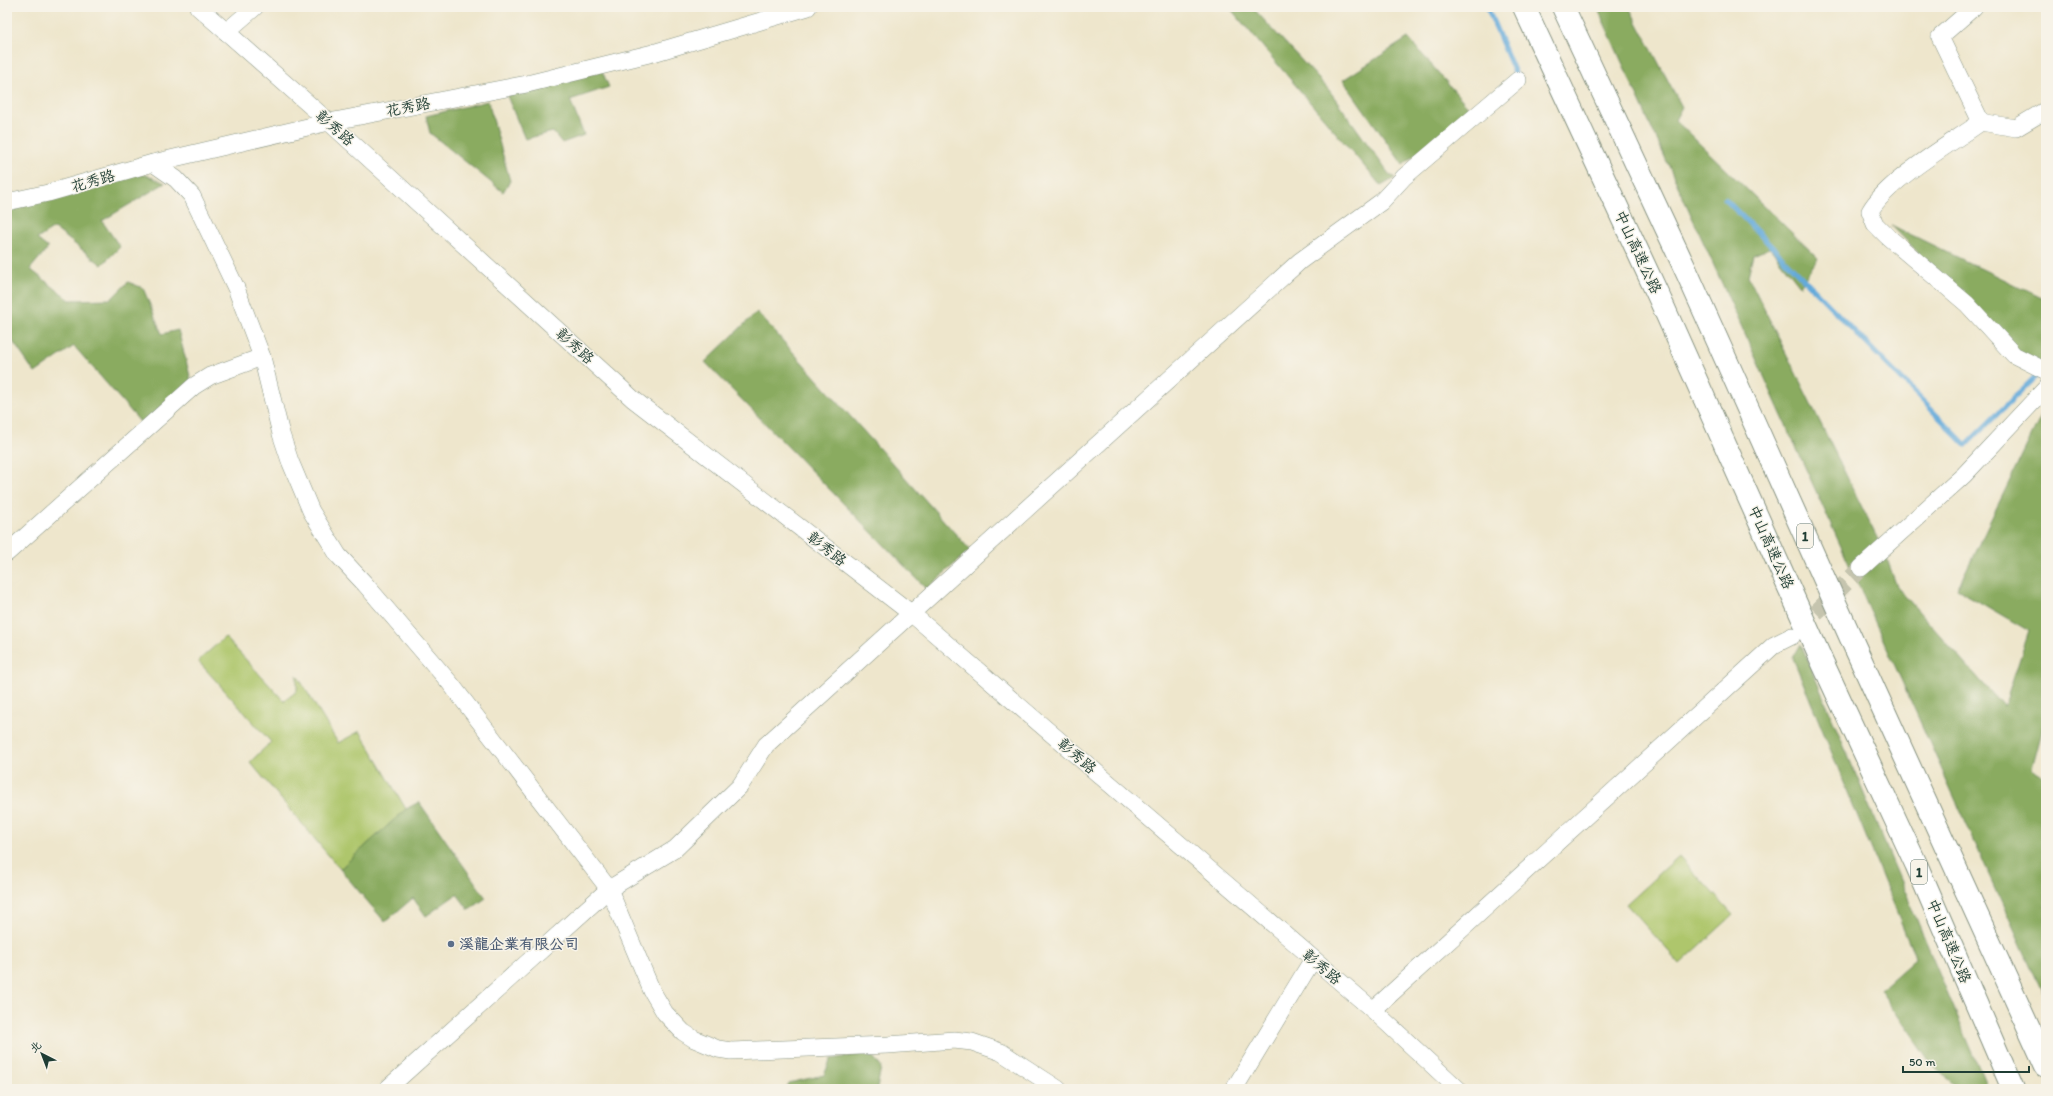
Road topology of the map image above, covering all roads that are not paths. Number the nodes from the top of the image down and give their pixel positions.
1 (198, 7) edge
2 (255, 7) edge
3 (808, 7) edge
4 (1524, 7) edge
5 (1563, 7) edge
6 (1974, 7) edge
7 (226, 32) junction
8 (1518, 80) dead end
9 (2046, 110) edge
10 (329, 122) junction
11 (1981, 122) junction
12 (153, 164) junction
13 (7, 202) edge
14 (262, 357) junction
15 (2046, 371) edge
16 (2046, 388) edge
17 (7, 553) edge
18 (1861, 568) tunnel mouth
19 (912, 614) junction
20 (1792, 636) tunnel mouth
21 (609, 889) junction
22 (1313, 959) junction
23 (1373, 1010) junction
24 (2046, 1066) edge
25 (387, 1089) edge
26 (1058, 1089) edge
27 (1234, 1089) edge
28 (1458, 1089) edge
29 (2013, 1089) edge

1 - 7 street, 彰秀路
2 - 7 street
3 - 10 street, 花秀路
4 - 29 highway, 中山高速公路 / 1
5 - 24 highway, 1
6 - 11 street
7 - 10 street, 彰秀路
8 - 19 street
9 - 11 street
10 - 12 street, 花秀路
10 - 19 street, 彰秀路
11 - 15 street
12 - 13 street, 花秀路
12 - 14 street
14 - 17 street
14 - 21 street
16 - 18 street
19 - 21 street
19 - 22 street, 彰秀路
20 - 23 street
21 - 25 street
21 - 26 street
22 - 23 street, 彰秀路
22 - 27 street
23 - 28 street, 彰秀路

